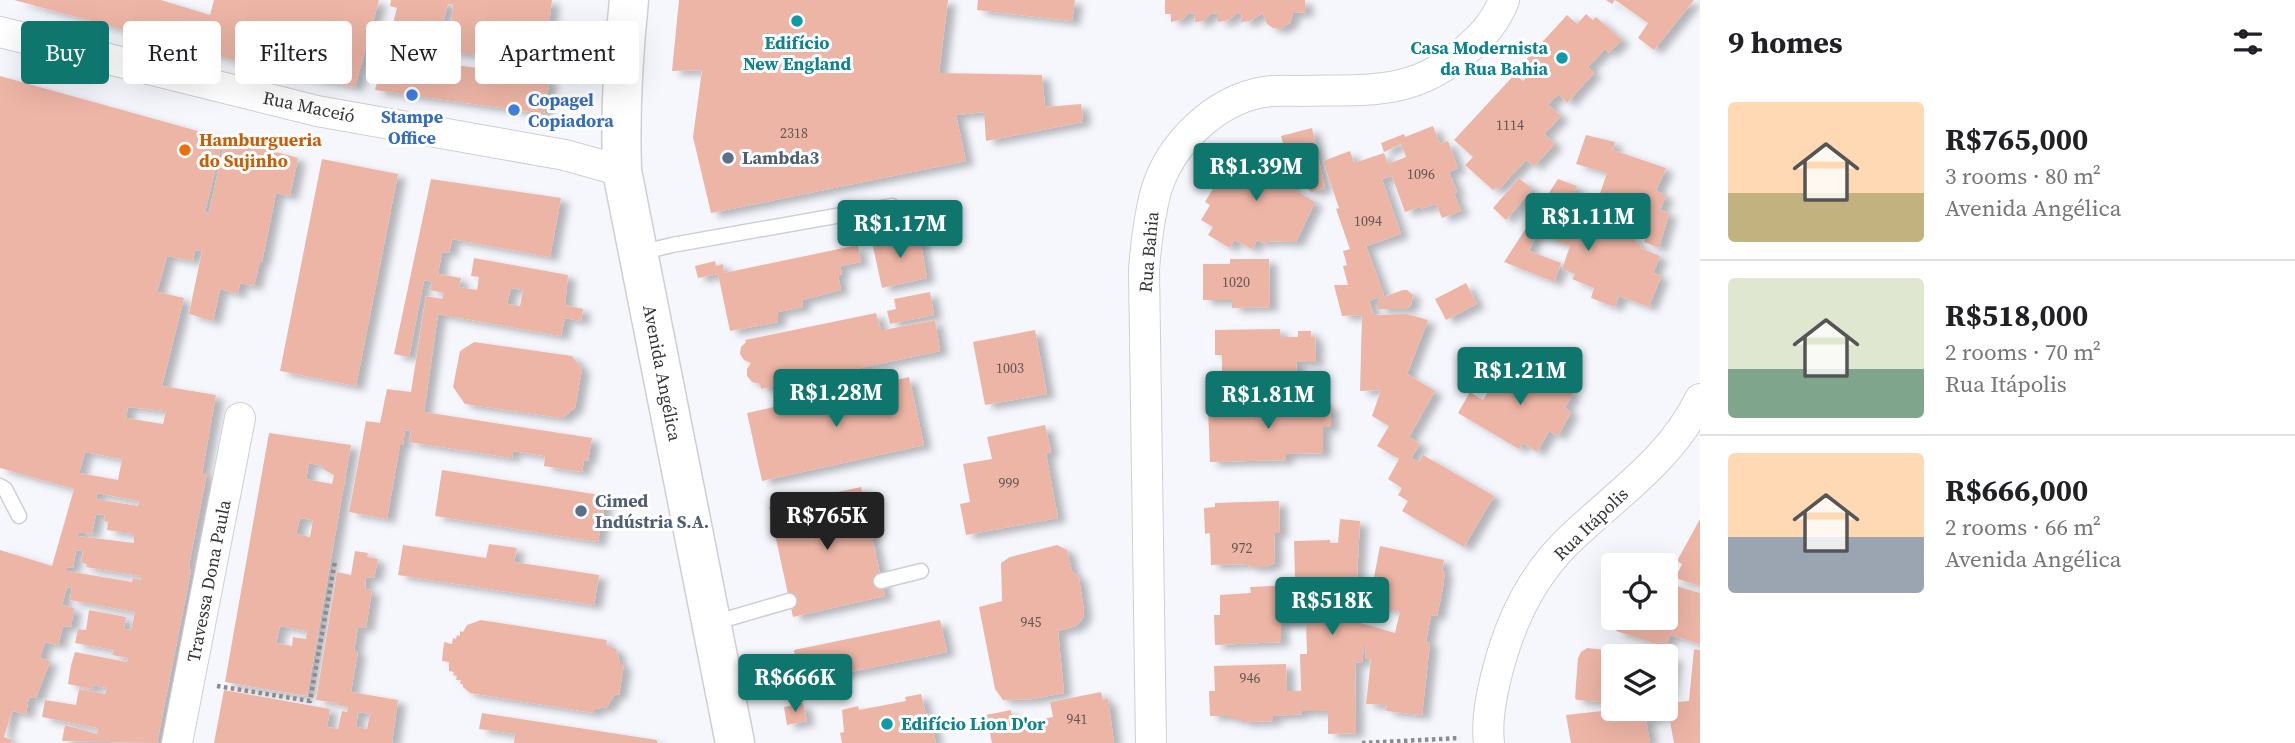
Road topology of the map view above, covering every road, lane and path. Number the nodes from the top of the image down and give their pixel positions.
1 (629, 0) edge
2 (1504, 0) edge
3 (0, 32) edge
4 (622, 170) junction
5 (892, 206) dead end
6 (639, 253) junction
7 (1700, 399) edge
8 (240, 418) dead end
9 (0, 486) edge
10 (19, 516) dead end
11 (335, 561) dead end
12 (921, 571) dead end
13 (881, 581) dead end
14 (789, 601) dead end
15 (712, 624) junction
16 (189, 681) junction
17 (1489, 740) edge
18 (177, 743) edge
19 (735, 743) edge
20 (1151, 743) edge
21 (1362, 743) edge

1 - 4 main road, Avenida Angélica
2 - 20 street, Rua Bahia
3 - 4 street, Rua Maceió
4 - 6 main road, Avenida Angélica
5 - 6 lane
6 - 15 main road, Avenida Angélica
7 - 17 street, Rua Itápolis
8 - 16 street, Travessa Dona Paula
9 - 10 lane
11 - 16 path
12 - 13 lane
14 - 15 lane
15 - 19 main road, Avenida Angélica
16 - 18 street, Travessa Dona Paula
17 - 21 path

